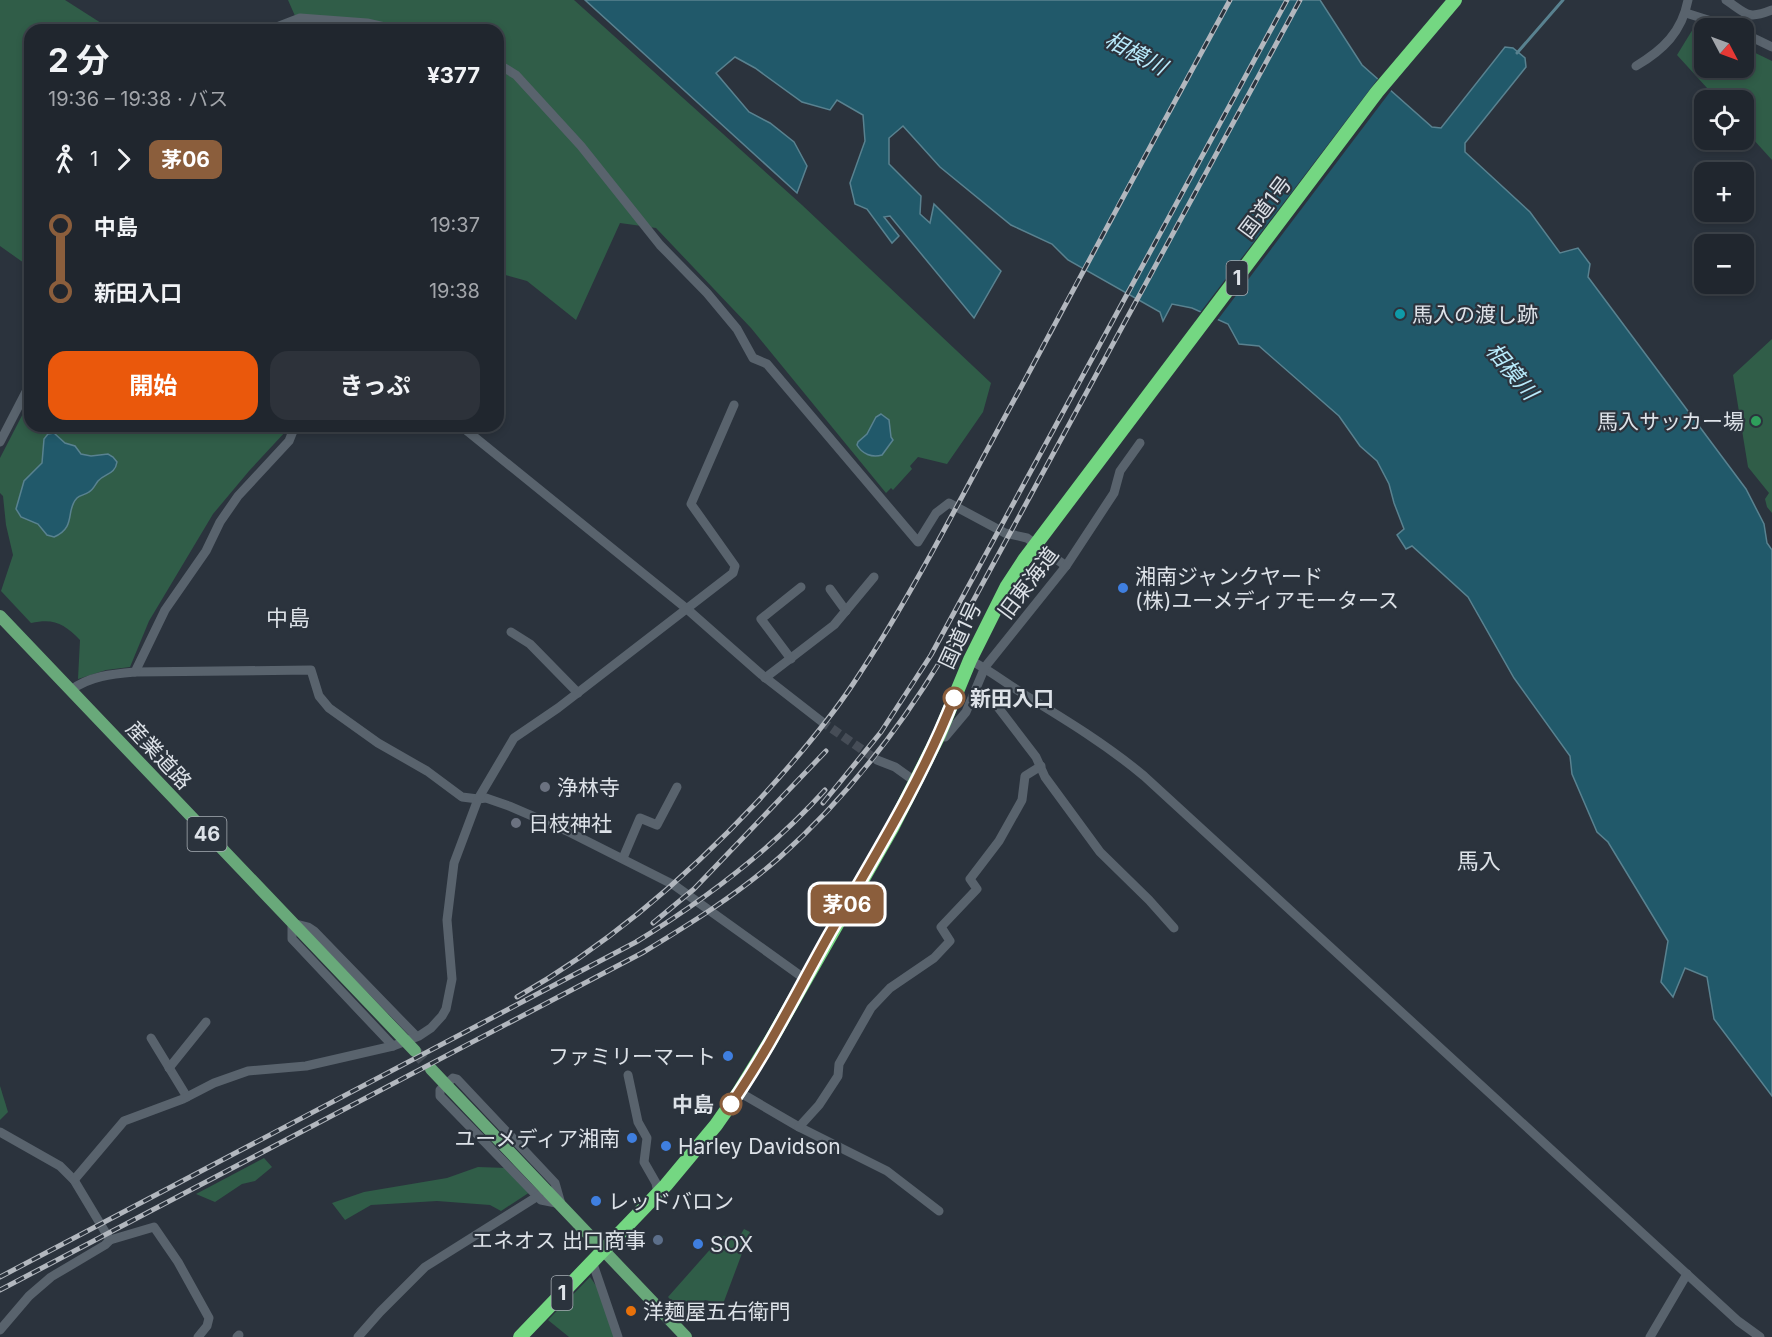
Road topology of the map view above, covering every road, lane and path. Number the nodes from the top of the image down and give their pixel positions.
1 (1455, 0) edge
2 (1688, 0) edge
3 (1726, 0) edge
4 (1772, 10) edge
5 (1686, 14) junction
6 (1699, 18) edge
7 (284, 24) edge
8 (371, 24) edge
9 (1754, 38) edge
10 (1772, 47) edge
11 (1635, 66) dead end
12 (504, 68) edge
13 (24, 396) edge
14 (734, 405) dead end
15 (293, 432) edge
16 (468, 432) edge
17 (0, 442) edge
18 (1140, 443) dead end
19 (1066, 566) junction
20 (874, 577) dead end
21 (801, 587) dead end
22 (830, 589) dead end
23 (687, 609) junction
24 (846, 610) junction
25 (0, 616) edge
26 (511, 632) dead end
27 (791, 659) junction
28 (970, 660) junction
29 (985, 667) junction
30 (135, 672) junction
31 (765, 678) junction
32 (71, 690) junction
33 (578, 693) junction
34 (975, 693) junction
35 (821, 721) tunnel mouth
36 (939, 735) junction
37 (877, 760) tunnel mouth
38 (1041, 766) junction
39 (916, 782) junction
40 (676, 787) dead end
41 (478, 799) junction
42 (622, 858) junction
43 (292, 923) junction
44 (1174, 928) dead end
45 (805, 978) junction
46 (206, 1022) dead end
47 (415, 1037) junction
48 (151, 1038) dead end
49 (396, 1045) junction
50 (415, 1051) tunnel mouth
51 (169, 1068) junction
52 (431, 1069) tunnel mouth
53 (628, 1075) dead end
54 (739, 1092) junction
55 (187, 1097) junction
56 (799, 1127) junction
57 (0, 1132) edge
58 (74, 1180) junction
59 (658, 1193) junction
60 (538, 1196) junction
61 (561, 1204) junction
62 (939, 1210) dead end
63 (110, 1240) junction
64 (603, 1249) junction
65 (592, 1261) junction
66 (1687, 1274) junction
67 (0, 1330) edge
68 (198, 1337) edge
69 (358, 1337) edge
70 (520, 1337) edge
71 (618, 1337) edge
72 (686, 1337) edge
73 (1650, 1337) edge
74 (1760, 1337) edge

1 - 28 highway, 国道1号 / 1
2 - 5 street
3 - 4 street
5 - 6 street
5 - 11 street
7 - 8 street
9 - 10 street
12 - 19 street
13 - 17 street
14 - 23 street
15 - 30 street
16 - 23 street
18 - 19 street, 旧東海道
19 - 29 street, 旧東海道
20 - 24 street
21 - 27 street
22 - 24 street
23 - 31 street
23 - 33 street
24 - 27 street
25 - 32 main road, 産業道路 / 46
26 - 33 street
27 - 31 street
28 - 29 street
28 - 36 highway, 国道1号 / 1
29 - 34 street, 旧東海道
29 - 66 street
30 - 32 street
30 - 41 street
31 - 35 street
32 - 43 main road, 産業道路 / 46
33 - 41 street
34 - 36 street, 旧東海道
34 - 38 street
36 - 39 highway, 国道1号 / 1
37 - 39 street
38 - 44 street
38 - 56 street
39 - 45 highway, 国道1号 / 1
40 - 42 street
41 - 42 street
41 - 47 street
42 - 45 street
43 - 47 street
43 - 49 street
43 - 50 main road, 産業道路 / 46
45 - 54 highway, 国道1号 / 1
46 - 51 street
47 - 49 street
48 - 51 street
49 - 55 street
51 - 55 street
52 - 61 main road
53 - 59 street
54 - 56 street
54 - 59 highway, 国道1号 / 1
55 - 58 street
56 - 62 street
57 - 58 street
58 - 63 street
59 - 64 highway, 国道1号 / 1
60 - 61 street
60 - 61 street
60 - 69 street
61 - 64 main road
63 - 67 street
63 - 68 street
64 - 65 highway, 国道1号 / 1
64 - 72 main road
65 - 70 highway, 国道1号 / 1
65 - 71 street
66 - 73 street
66 - 74 street

